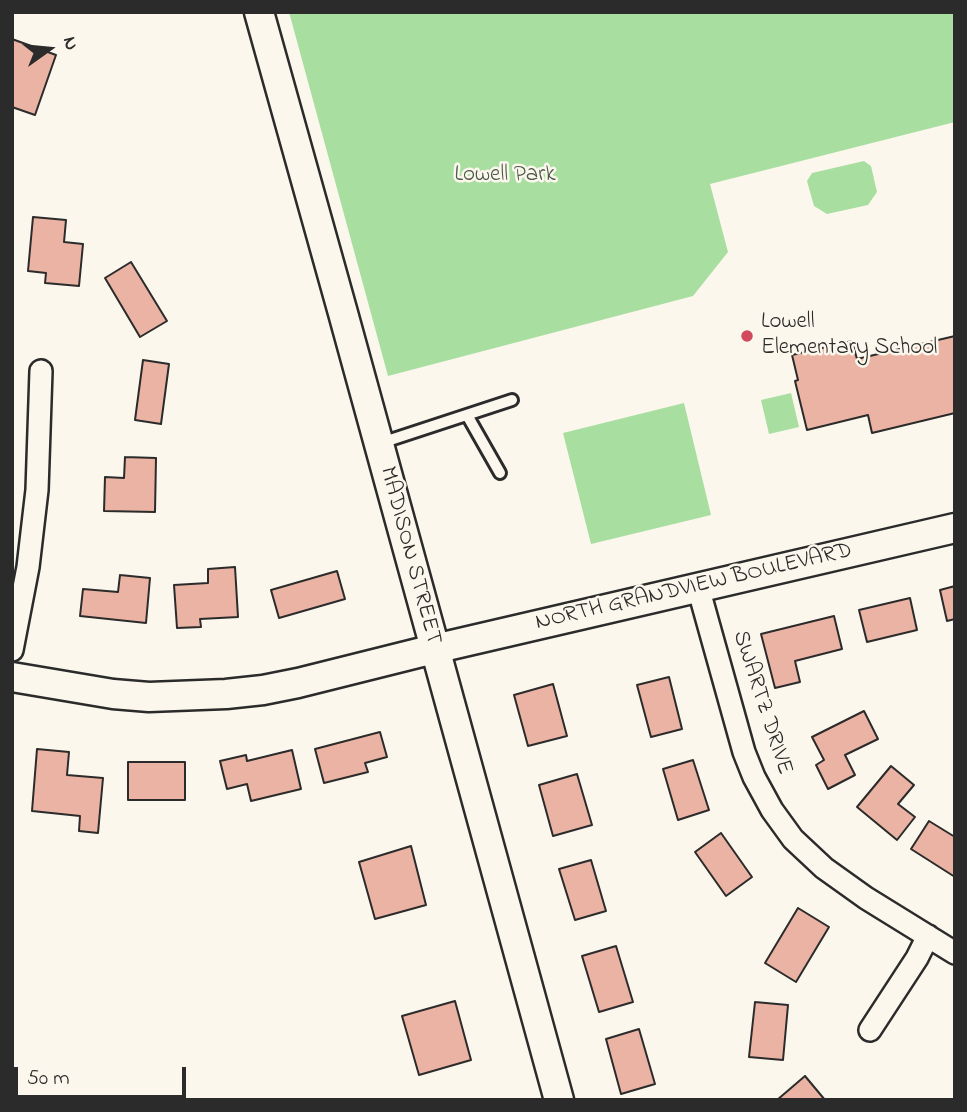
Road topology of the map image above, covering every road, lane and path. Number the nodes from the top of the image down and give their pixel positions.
1 (259, 12) edge
2 (41, 371) dead end
3 (512, 400) dead end
4 (467, 415) junction
5 (378, 444) junction
6 (500, 473) dead end
7 (955, 528) edge
8 (698, 587) junction
9 (434, 649) junction
10 (12, 650) edge
11 (12, 677) edge
12 (928, 936) junction
13 (955, 953) edge
14 (870, 1030) dead end
15 (559, 1100) edge

1 - 5 street, MADISON STREET
2 - 10 street
3 - 4 lane
4 - 5 lane
4 - 6 lane
5 - 9 street, MADISON STREET
7 - 8 street, NORTH GRANDVIEW BOULEVARD
8 - 9 street, NORTH GRANDVIEW BOULEVARD
8 - 12 street, SWARTZ DRIVE
9 - 11 street, NORTH GRANDVIEW BOULEVARD
9 - 15 street, MADISON STREET
12 - 13 street, SWARTZ DRIVE
12 - 14 street

